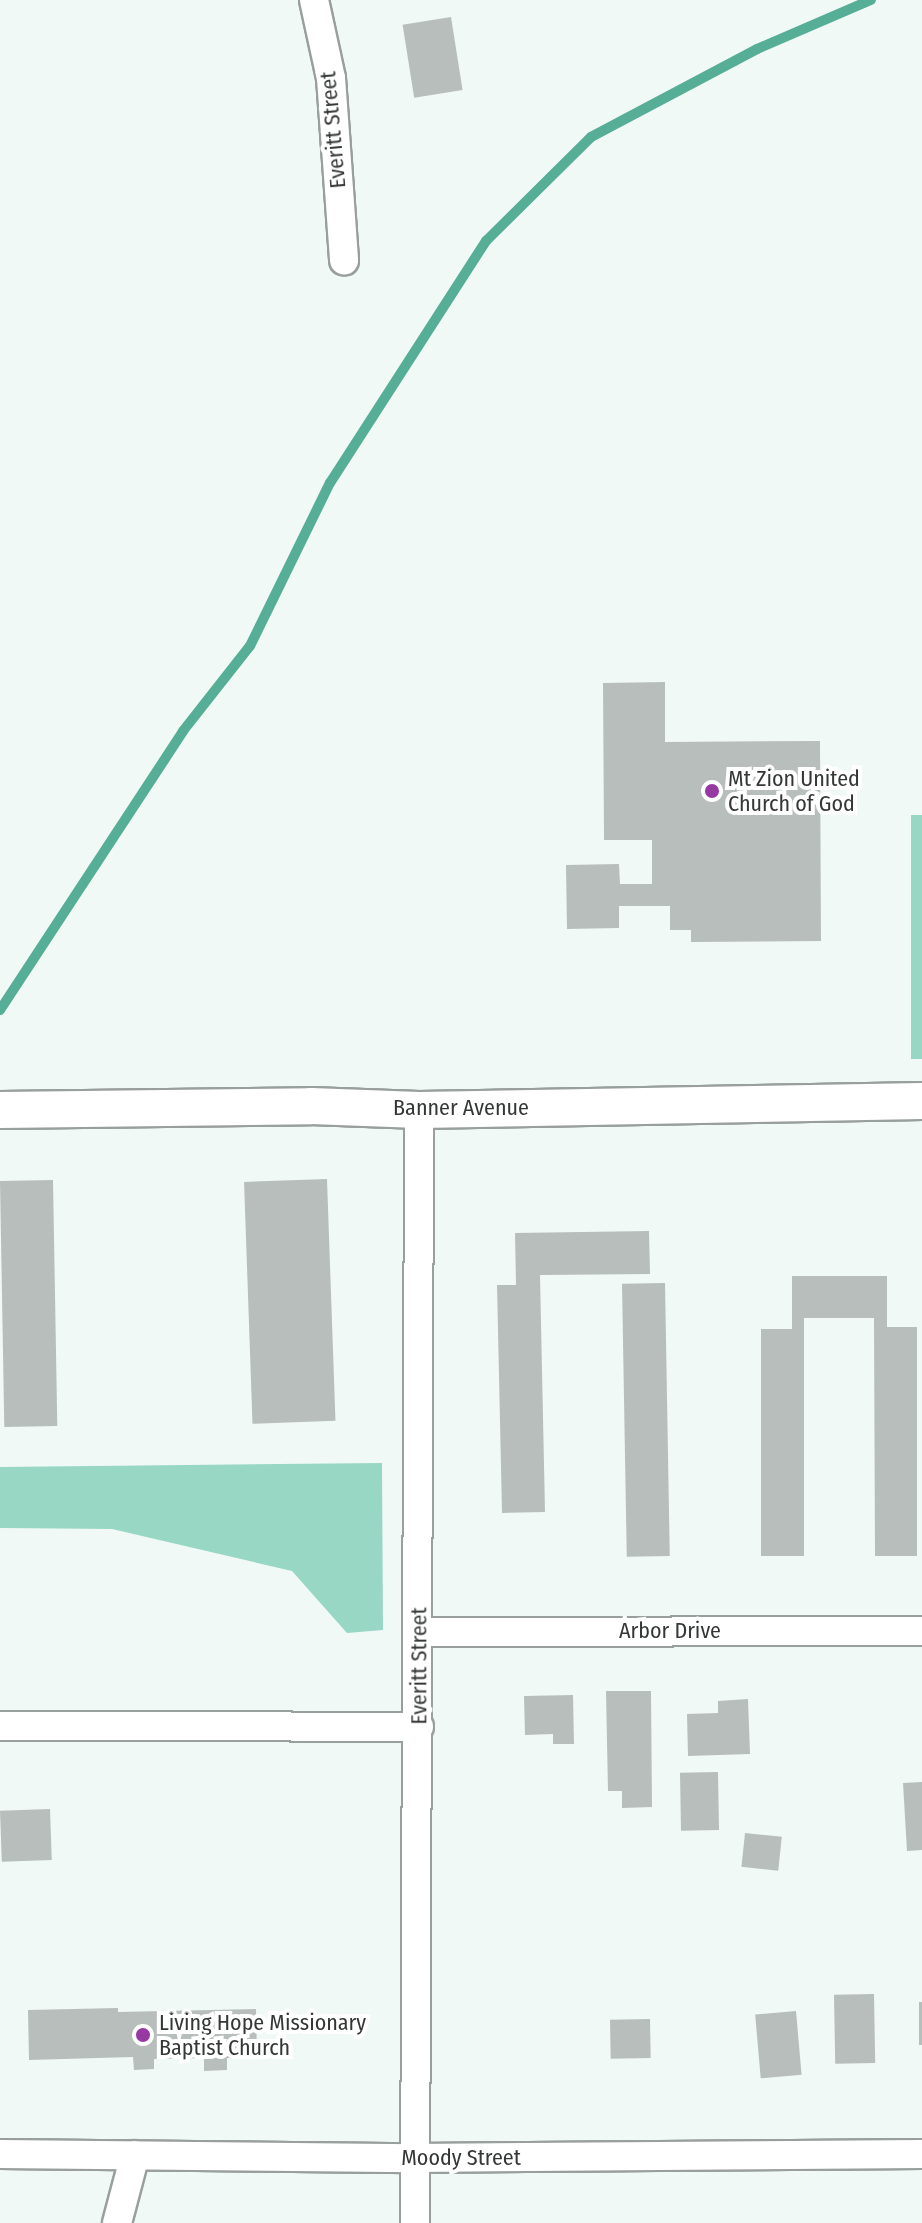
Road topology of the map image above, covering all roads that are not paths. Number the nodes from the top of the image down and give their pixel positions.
1 (314, 0) edge
2 (344, 261) dead end
3 (922, 1101) edge
4 (0, 1110) edge
5 (419, 1110) junction
6 (922, 1631) edge
7 (418, 1632) junction
8 (0, 1726) edge
9 (419, 1727) junction
10 (0, 2154) edge
11 (922, 2154) edge
12 (135, 2155) junction
13 (415, 2158) junction
14 (117, 2223) edge
15 (415, 2223) edge

1 - 2 street, Everitt Street
3 - 5 street, Banner Avenue
4 - 5 street, Banner Avenue
5 - 7 street, Everitt Street
6 - 7 street, Arbor Drive
7 - 9 street, Everitt Street
8 - 9 street
9 - 13 street, Everitt Street
10 - 12 street, Moody Street
11 - 13 street, Moody Street
12 - 13 street, Moody Street
12 - 14 street
13 - 15 street, Everitt Street

